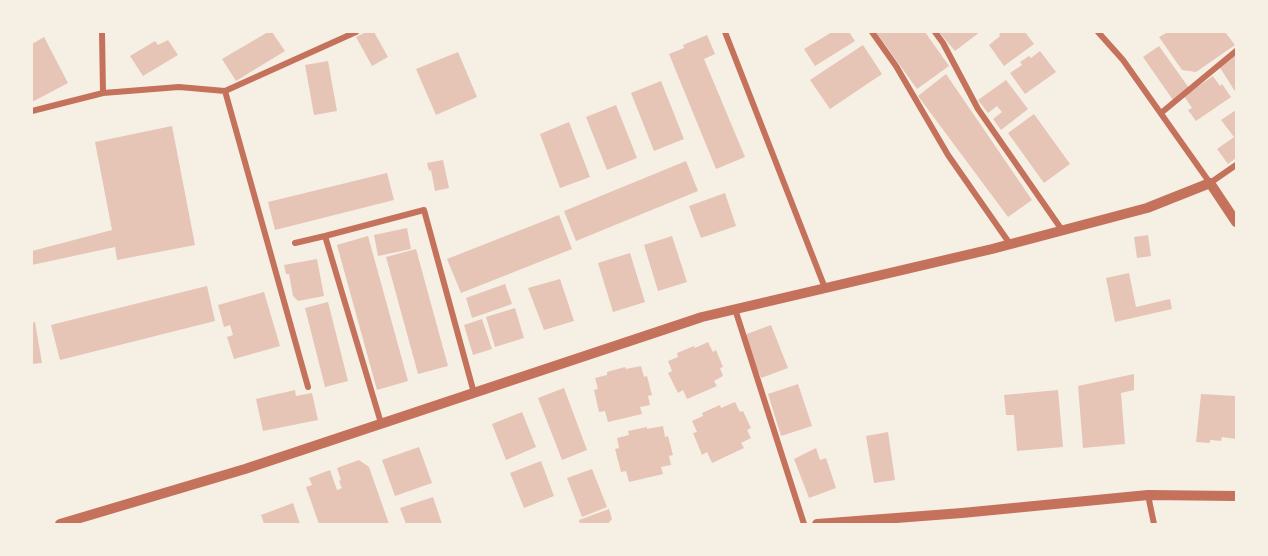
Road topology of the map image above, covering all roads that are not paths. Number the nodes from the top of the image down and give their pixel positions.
1 (102, 32) edge
2 (356, 32) edge
3 (725, 32) edge
4 (872, 32) edge
5 (935, 32) edge
6 (1098, 32) edge
7 (1236, 51) edge
8 (225, 91) junction
9 (103, 93) junction
10 (32, 111) edge
11 (1161, 112) junction
12 (1236, 165) edge
13 (1210, 183) junction
14 (1236, 222) edge
15 (1062, 230) junction
16 (325, 236) junction
17 (295, 243) dead end
18 (1010, 244) junction
19 (825, 288) junction
20 (735, 309) junction
21 (308, 387) dead end
22 (474, 393) junction
23 (381, 423) junction
24 (1148, 495) junction
25 (1236, 496) edge
26 (60, 525) edge
27 (804, 525) edge
28 (817, 525) edge
29 (1154, 525) edge

1 - 9 street
2 - 8 street
3 - 19 street
4 - 18 street
5 - 15 street
6 - 11 street
7 - 11 street
8 - 9 street
8 - 21 street
9 - 10 street
11 - 13 street
12 - 13 street
13 - 14 street
13 - 15 street
15 - 18 street
16 - 17 street
16 - 22 street
16 - 23 street
18 - 19 street
19 - 20 street
20 - 22 street
20 - 27 street
22 - 23 street
23 - 26 street
24 - 25 street
24 - 28 street
24 - 29 street

